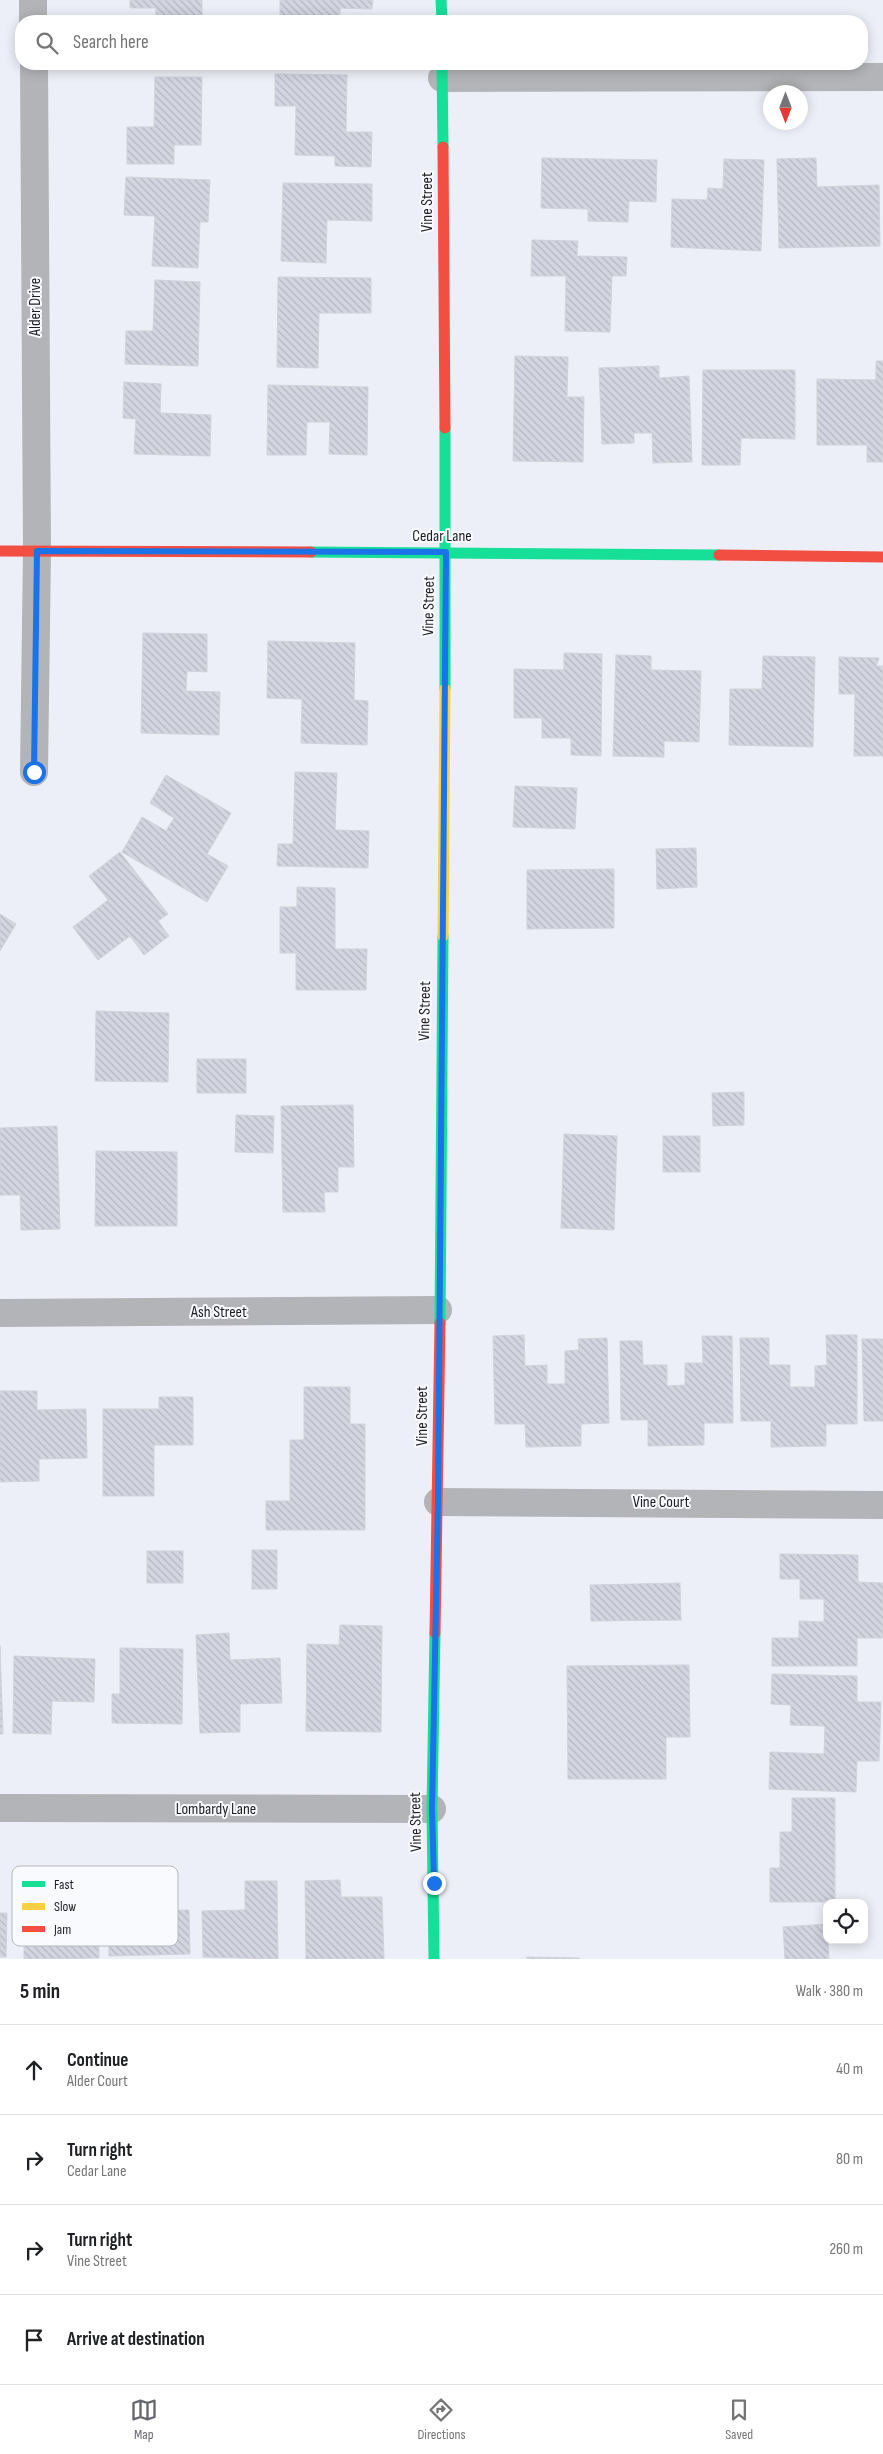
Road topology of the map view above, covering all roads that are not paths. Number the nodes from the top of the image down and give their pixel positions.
1 (33, 0) edge
2 (441, 0) edge
3 (33, 15) edge
4 (442, 15) edge
5 (34, 70) edge
6 (442, 71) edge
7 (883, 77) edge
8 (0, 551) edge
9 (37, 551) junction
10 (446, 552) junction
11 (883, 557) edge
12 (34, 772) dead end
13 (438, 1310) junction
14 (0, 1313) edge
15 (438, 1502) junction
16 (883, 1504) edge
17 (0, 1808) edge
18 (432, 1809) junction
19 (434, 1959) edge

1 - 3 street
2 - 4 street
5 - 9 street, Alder Drive
6 - 7 street
6 - 10 street, Vine Street
8 - 9 street, Cedar Lane
9 - 10 street, Cedar Lane
9 - 12 street, Alder Drive
10 - 11 street, Cedar Lane
10 - 13 street, Vine Street
13 - 14 street, Ash Street
13 - 15 street, Vine Street
15 - 16 street, Vine Court
15 - 18 street, Vine Street
17 - 18 street, Lombardy Lane
18 - 19 street, Vine Street

